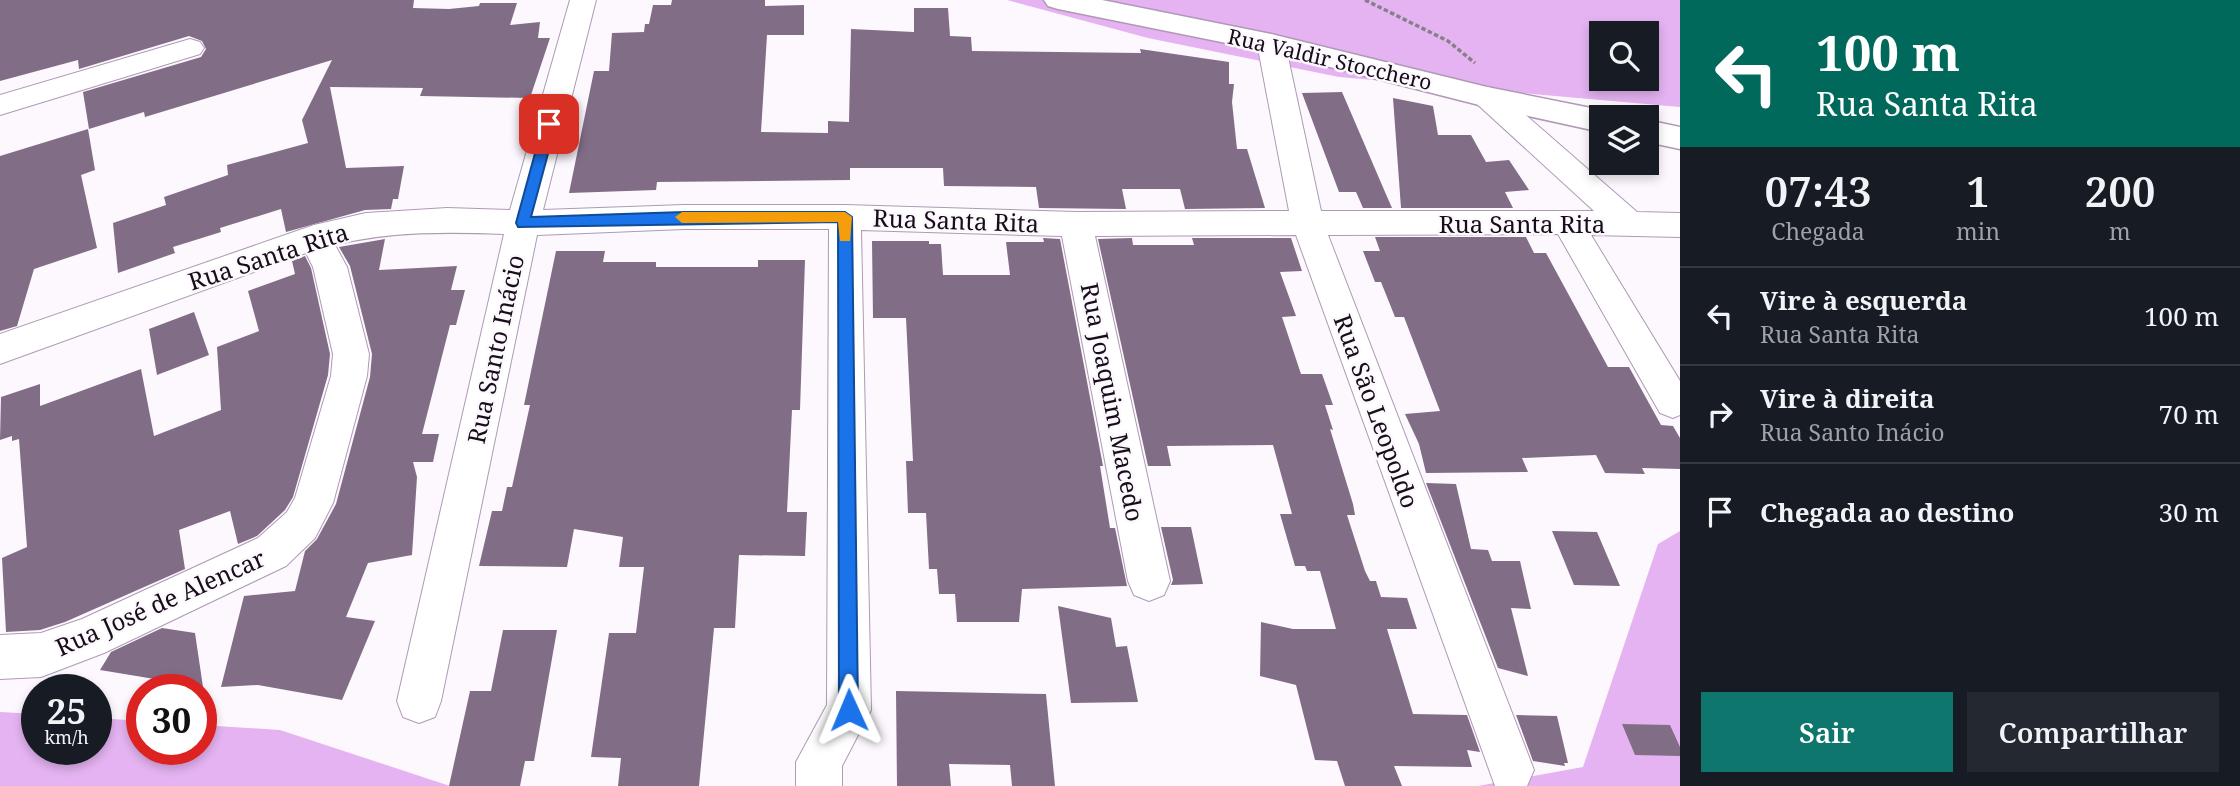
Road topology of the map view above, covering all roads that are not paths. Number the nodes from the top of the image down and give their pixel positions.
1 (583, 0) edge
2 (1058, 0) edge
3 (1271, 43) junction
4 (190, 47) dead end
5 (1487, 97) junction
6 (0, 105) edge
7 (1589, 118) edge
8 (1659, 134) edge
9 (1680, 138) edge
10 (845, 217) junction
11 (1307, 222) junction
12 (1567, 222) junction
13 (523, 223) junction
14 (1076, 224) junction
15 (1630, 224) junction
16 (1680, 225) edge
17 (314, 237) junction
18 (0, 349) edge
19 (1674, 402) dead end
20 (1149, 581) dead end
21 (0, 657) edge
22 (419, 701) dead end
23 (1511, 771) dead end
24 (819, 786) edge

1 - 13 street, Rua Santo Inácio
2 - 3 main road, Rua Valdir Stocchero
3 - 5 main road, Rua Valdir Stocchero
3 - 11 street, Rua São Leopoldo
4 - 6 street
5 - 7 main road, Rua Valdir Stocchero
5 - 15 street
8 - 9 main road
10 - 13 street, Rua Santa Rita
10 - 14 street, Rua Santa Rita
10 - 24 street
11 - 12 street, Rua Santa Rita
11 - 14 street, Rua Santa Rita
11 - 23 street, Rua São Leopoldo
12 - 15 street, Rua Santa Rita
12 - 19 street
13 - 17 street, Rua Santa Rita
13 - 22 street, Rua Santo Inácio
14 - 20 street, Rua Joaquim Macedo
15 - 16 street, Rua Santa Rita
17 - 18 street, Rua Santa Rita
17 - 21 street, Rua José de Alencar

